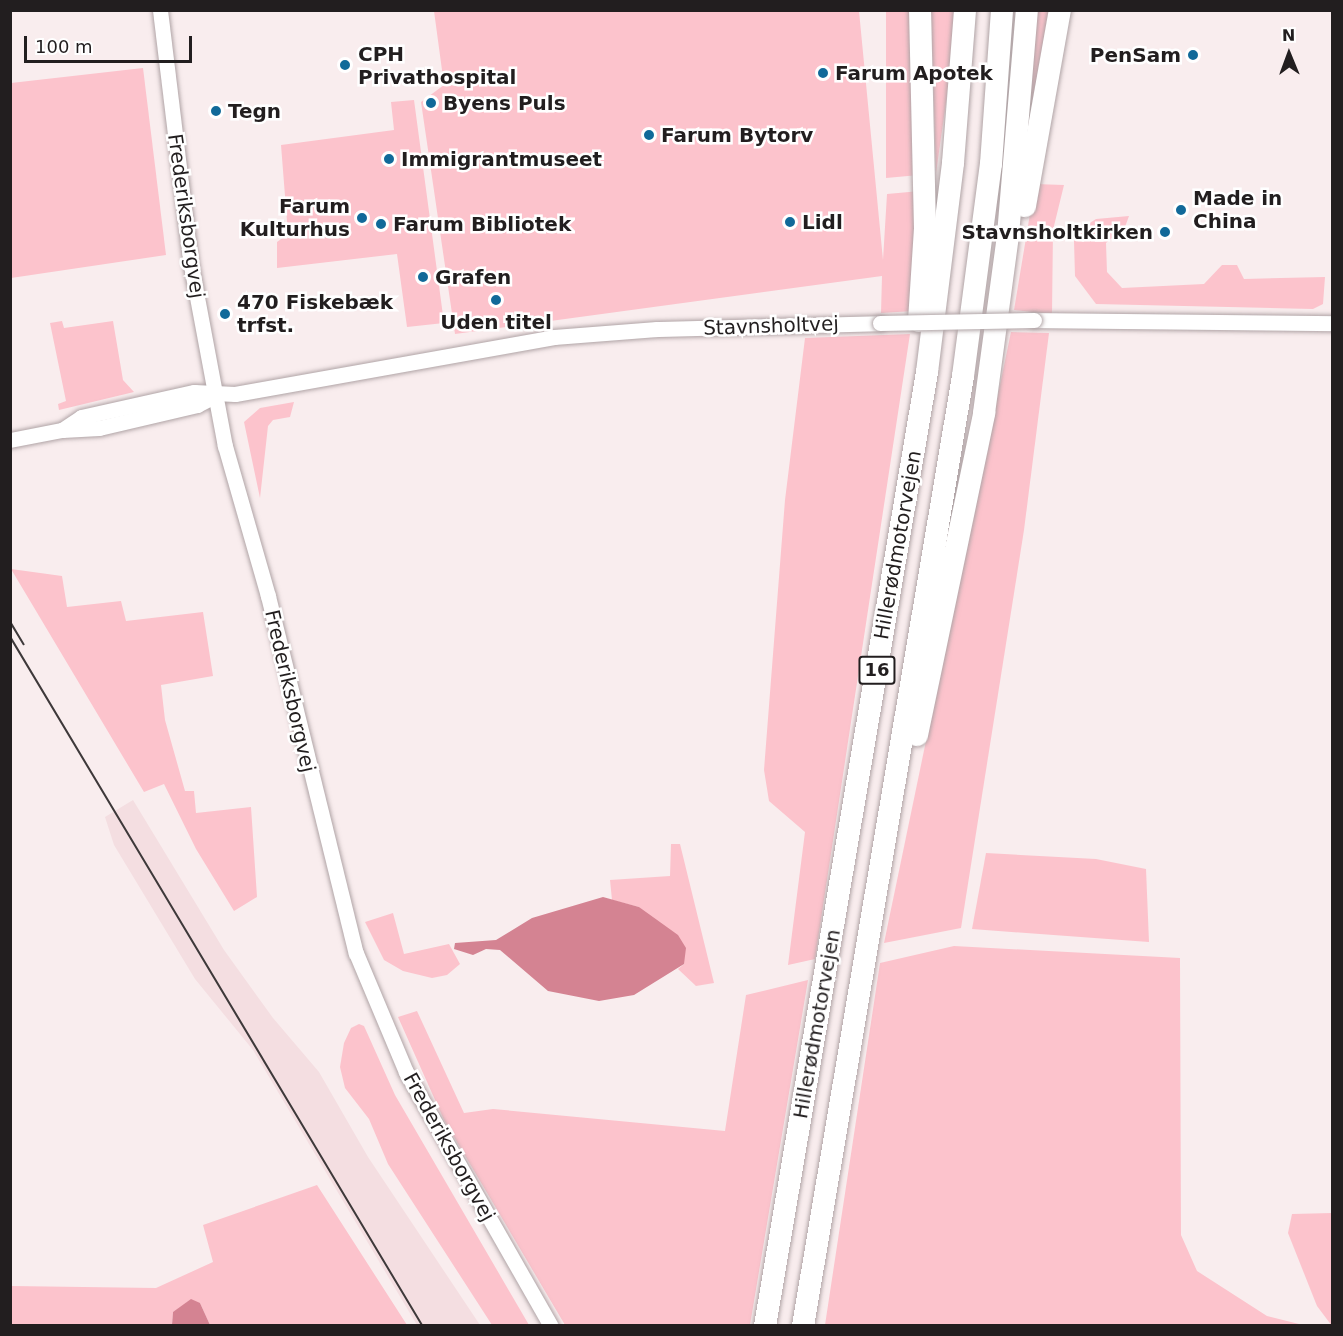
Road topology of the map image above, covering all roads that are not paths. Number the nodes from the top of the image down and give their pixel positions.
1 (920, 10) edge
2 (965, 10) edge
3 (1002, 10) edge
4 (1027, 10) edge
5 (1060, 10) edge
6 (159, 11) edge
7 (1332, 323) edge
8 (215, 396) junction
9 (984, 413) junction
10 (10, 440) edge
11 (892, 580) junction
12 (891, 801) junction
13 (551, 1326) edge
14 (765, 1326) edge
15 (803, 1326) edge

1 - 11 highway
2 - 11 highway, Hillerødmotorvejen / 16
3 - 12 highway, Hillerødmotorvejen / 16
4 - 9 highway
5 - 9 highway
6 - 8 street, Frederiksborgvej
7 - 8 street, Stavnsholtvej, bridge
8 - 10 street, Stavnsholtvej
8 - 13 street, Frederiksborgvej
9 - 12 highway
11 - 14 highway, Hillerødmotorvejen / 16
12 - 15 highway, Hillerødmotorvejen / 16

